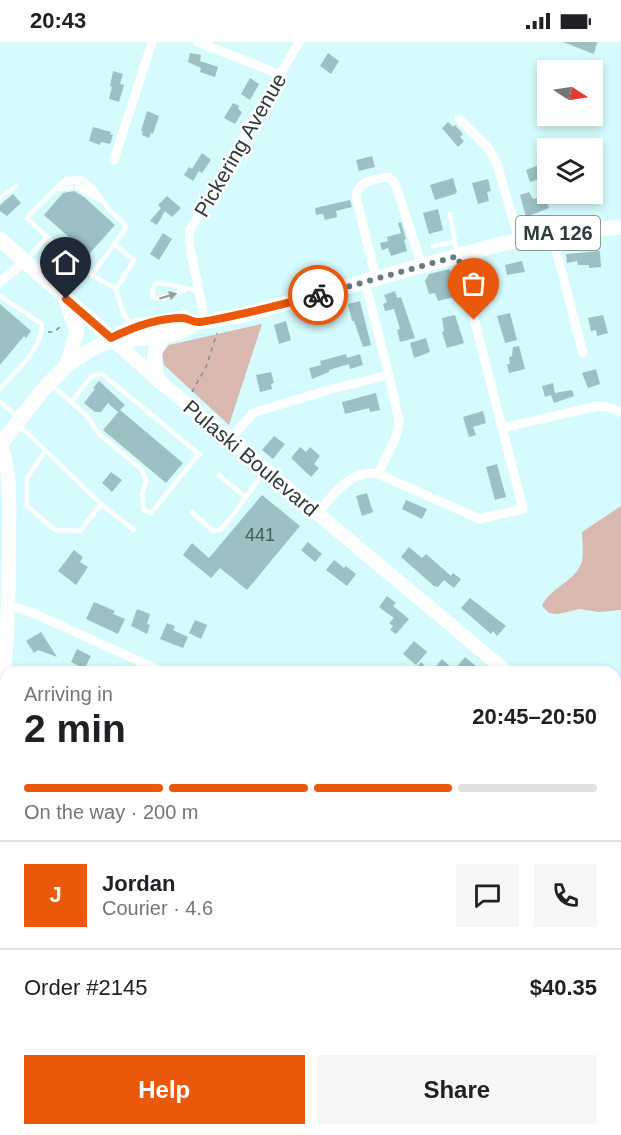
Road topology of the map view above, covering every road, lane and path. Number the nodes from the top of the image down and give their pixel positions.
1 (152, 42) edge
2 (198, 42) edge
3 (299, 42) edge
4 (281, 75) junction
5 (459, 119) dead end
6 (114, 160) dead end
7 (16, 186) dead end
8 (71, 188) dead end
9 (77, 188) dead end
10 (57, 189) junction
11 (0, 198) edge
12 (103, 201) junction
13 (450, 214) dead end
14 (621, 228) edge
15 (552, 234) junction
16 (47, 237) junction
17 (0, 239) edge
18 (519, 240) junction
19 (114, 244) junction
20 (433, 246) dead end
21 (456, 249) junction
22 (24, 262) junction
23 (422, 266) junction
24 (92, 275) junction
25 (370, 280) junction
26 (0, 282) edge
27 (116, 289) junction
28 (185, 290) junction
29 (199, 290) junction
30 (0, 297) edge
31 (66, 299) junction
32 (200, 322) junction
33 (135, 326) junction
34 (42, 332) junction
35 (65, 332) dead end
36 (217, 333) dead end
37 (167, 334) junction
38 (111, 338) junction
39 (583, 353) dead end
40 (67, 365) junction
41 (389, 375) junction
42 (158, 380) junction
43 (49, 382) junction
44 (0, 389) edge
45 (191, 393) dead end
46 (0, 402) edge
47 (71, 402) junction
48 (621, 412) edge
49 (19, 421) junction
50 (502, 428) junction
51 (230, 440) junction
52 (0, 445) edge
53 (45, 451) junction
54 (266, 470) junction
55 (0, 471) edge
56 (378, 474) junction
57 (219, 475) dead end
58 (9, 491) junction
59 (245, 497) junction
60 (101, 504) junction
61 (192, 512) dead end
62 (318, 513) junction
63 (134, 530) dead end
64 (9, 605) junction
65 (5, 666) edge
66 (150, 666) edge
67 (500, 666) edge

1 - 6 street
2 - 4 street
3 - 4 street, Pickering Avenue
4 - 29 street, Pickering Avenue
5 - 18 street
7 - 11 lane
8 - 10 lane
9 - 12 lane
10 - 12 lane
10 - 16 lane
12 - 19 lane
13 - 21 lane
14 - 15 main road, MA 126
15 - 18 main road, MA 126
15 - 39 street
16 - 22 lane
16 - 24 lane
17 - 22 main road, Pulaski Boulevard
18 - 21 main road, MA 126
19 - 24 lane
19 - 27 lane
20 - 21 lane
21 - 23 main road, MA 126
21 - 50 street
22 - 26 street
22 - 31 main road, Pulaski Boulevard
23 - 25 main road, MA 126
23 - 25 street
24 - 27 lane
25 - 32 main road, MA 126
25 - 41 street
27 - 33 lane
28 -> 28 lane
28 - 29 lane
29 - 32 street, Pickering Avenue
30 - 34 lane
31 - 38 main road, Pulaski Boulevard
31 - 40 main road
32 - 33 main road, MA 126
32 - 37 main road, MA 126
33 - 38 main road, MA 126
34 - 35 path
34 - 44 lane
36 - 45 path
37 - 38 main road, MA 126
37 - 42 main road
38 - 40 main road
38 - 42 main road, Pulaski Boulevard
40 - 43 main road
41 - 51 street
41 - 56 street
42 - 51 main road, Pulaski Boulevard
43 - 47 lane
43 - 49 main road
46 - 49 lane
47 - 47 lane
48 - 50 street
49 - 52 main road
49 - 53 lane
50 - 56 street
51 - 54 main road, Pulaski Boulevard
52 - 58 main road
53 - 60 lane
53 - 60 lane
54 - 59 lane
54 - 62 main road, Pulaski Boulevard
55 - 58 main road
56 - 62 street
57 - 59 lane
58 - 64 main road
59 - 61 lane
60 - 63 lane
62 - 67 main road, Pulaski Boulevard
64 - 65 main road
64 - 66 street

